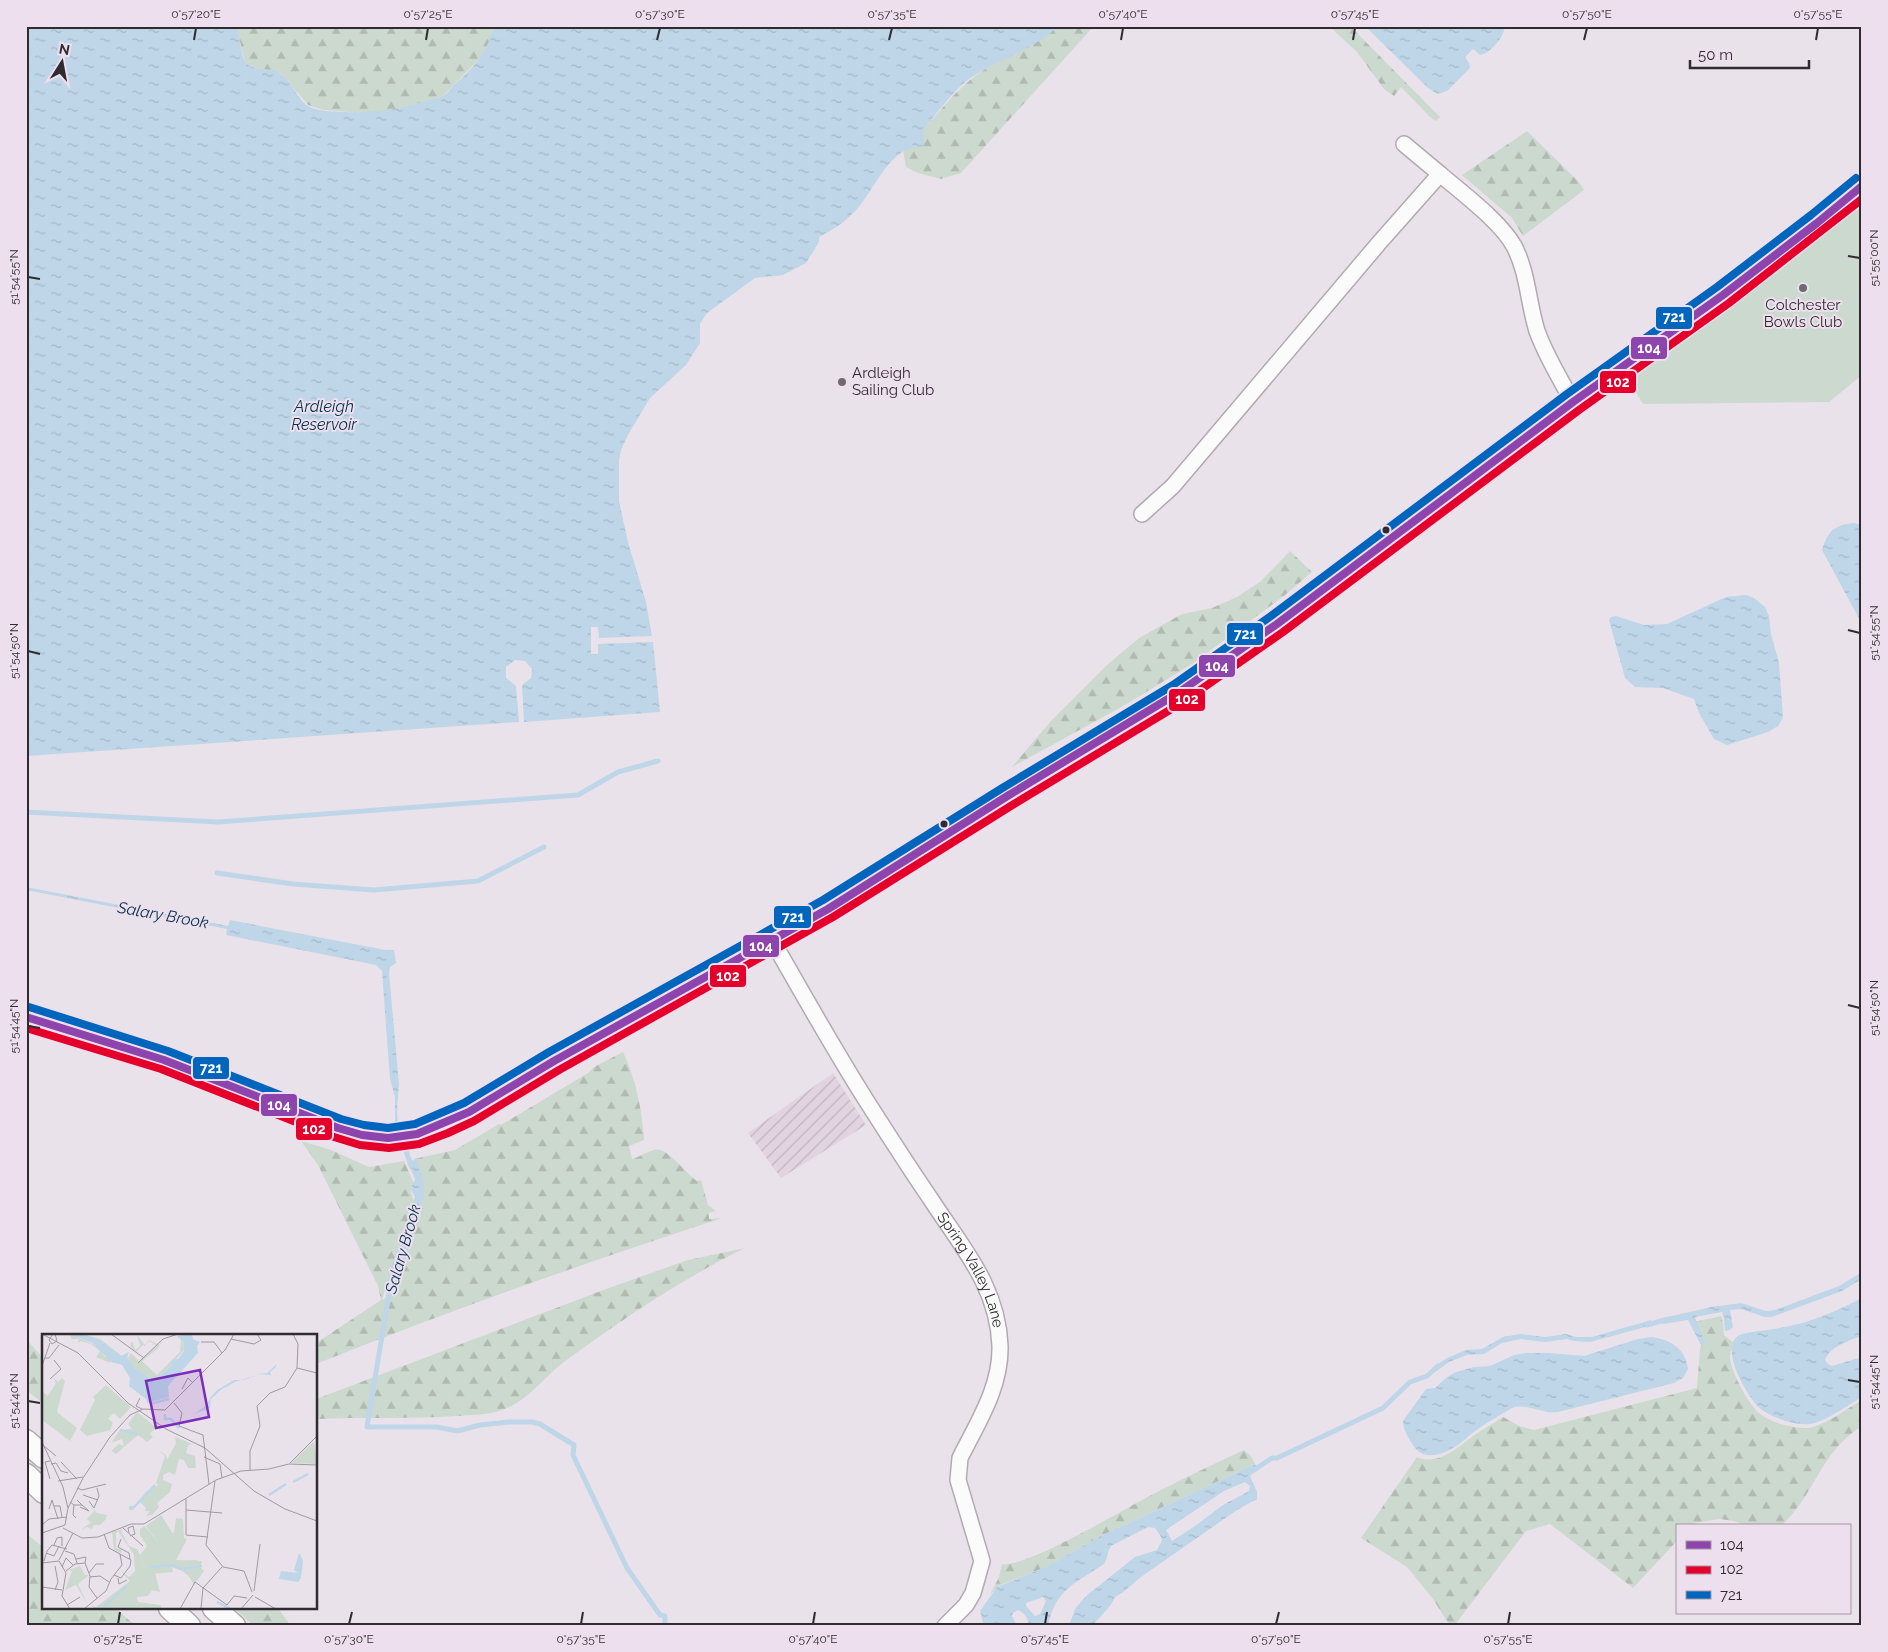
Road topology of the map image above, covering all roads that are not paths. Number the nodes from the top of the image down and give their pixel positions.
1 (1404, 144) dead end
2 (1440, 174) junction
3 (1862, 186) edge
4 (1573, 402) junction
5 (1142, 514) dead end
6 (772, 940) junction
7 (26, 1017) edge
8 (26, 1441) edge
9 (42, 1455) edge
10 (26, 1476) edge
11 (42, 1490) edge
12 (172, 1610) edge
13 (216, 1610) edge
14 (189, 1626) edge
15 (234, 1626) edge
16 (945, 1626) edge

1 - 2 street
2 - 4 street
2 - 5 street
3 - 4 main road
4 - 6 main road
6 - 7 main road
6 - 16 street, Spring Valley Lane
8 - 9 highway
10 - 11 highway
12 - 14 highway
13 - 15 highway

